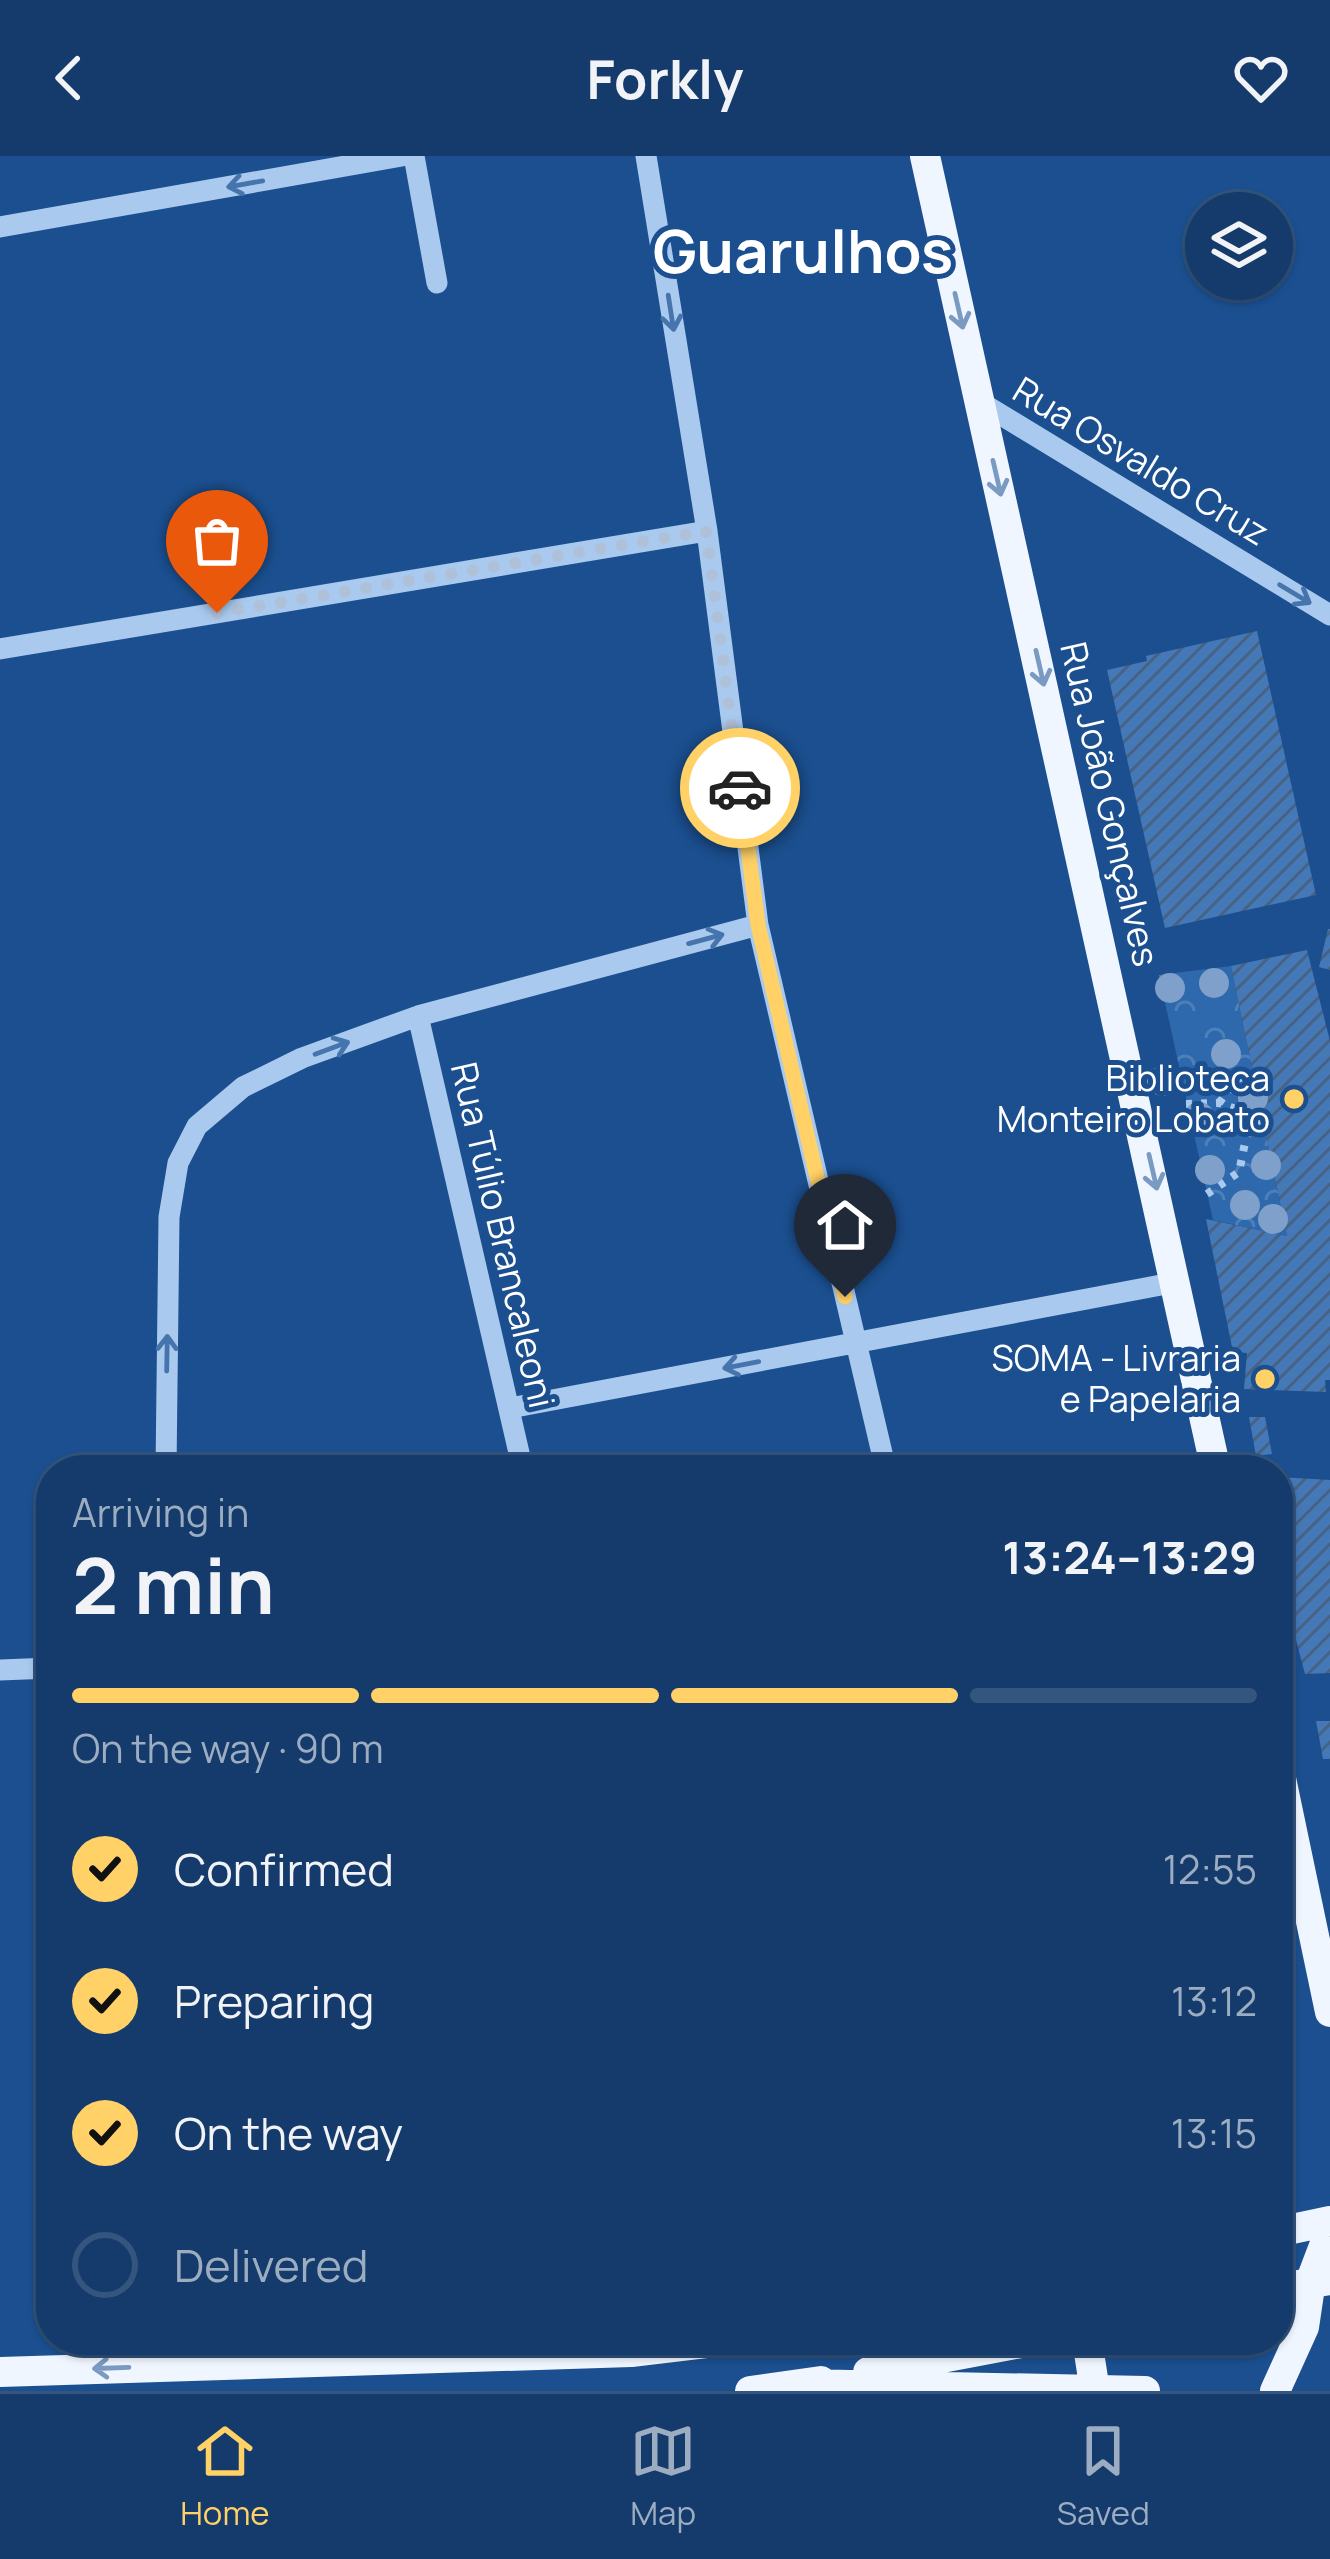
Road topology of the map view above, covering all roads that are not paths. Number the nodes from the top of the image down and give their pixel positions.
1 (402, 156) edge
2 (414, 156) edge
3 (646, 156) edge
4 (925, 156) edge
5 (0, 227) edge
6 (437, 283) dead end
7 (980, 402) junction
8 (706, 531) junction
9 (1330, 615) edge
10 (0, 649) edge
11 (758, 925) junction
12 (418, 1016) junction
13 (1177, 1282) junction
14 (856, 1343) junction
15 (510, 1408) junction
16 (166, 1455) edge
17 (520, 1455) edge
18 (882, 1455) edge
19 (1213, 1455) edge
20 (36, 1669) edge
21 (0, 1670) edge
22 (1293, 1836) edge
23 (1330, 2012) edge
24 (1330, 2225) edge
25 (1293, 2229) edge
26 (1324, 2287) edge
27 (1293, 2288) edge
28 (1293, 2351) edge
29 (165, 2355) edge
30 (957, 2355) edge
31 (1089, 2355) edge
32 (1291, 2355) edge
33 (0, 2372) edge
34 (802, 2384) junction
35 (1095, 2390) edge
36 (750, 2391) edge
37 (1145, 2391) edge
38 (1275, 2391) edge

1 -> 5 street
2 - 6 street
3 -> 8 street
4 -> 7 main road, Rua João Gonçalves
7 -> 9 street, Rua Osvaldo Cruz
7 -> 13 main road, Rua João Gonçalves
8 - 10 street
8 - 11 street
12 -> 11 street
11 - 14 street
12 - 15 street, Rua Túlio Brancaleoni
16 -> 12 street
13 - 14 street
13 - 19 main road, Rua João Gonçalves
14 -> 15 street
14 - 18 street
15 - 17 street, Rua Túlio Brancaleoni
20 - 21 street
22 - 23 main road
24 - 25 main road
24 - 26 main road
26 - 27 main road
26 - 28 main road
29 -> 33 main road
30 - 34 main road
31 - 35 main road
32 - 38 main road
34 - 35 main road
34 - 36 main road
35 - 37 main road

